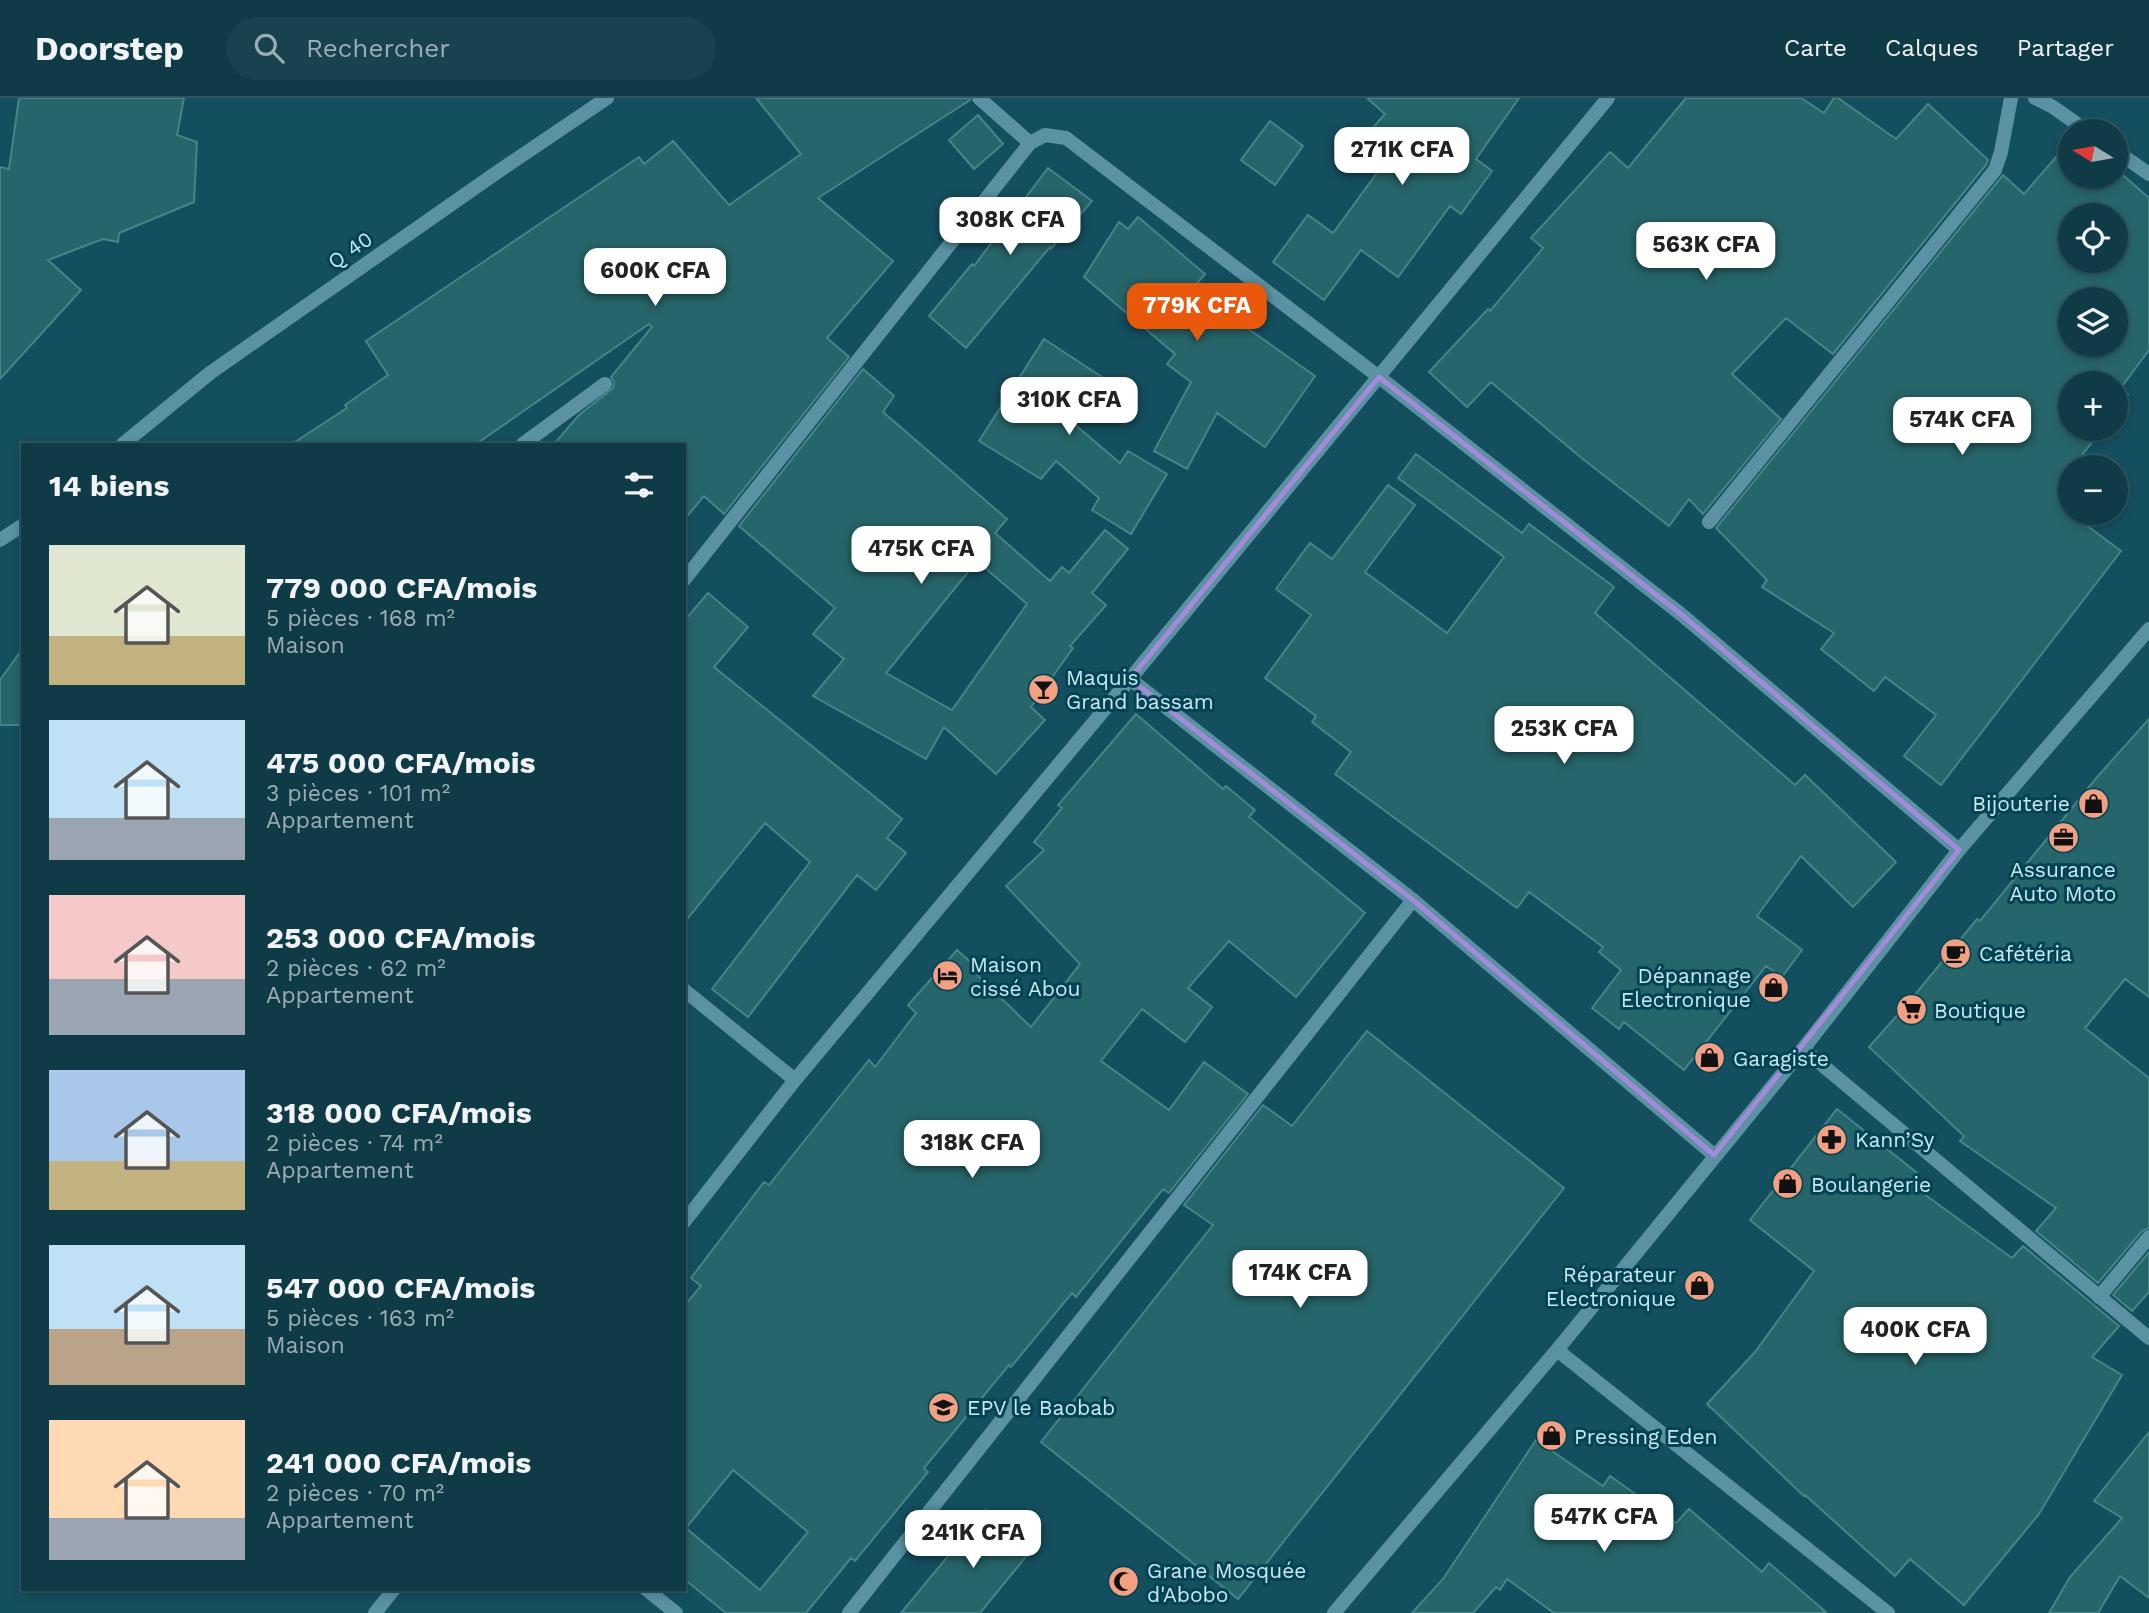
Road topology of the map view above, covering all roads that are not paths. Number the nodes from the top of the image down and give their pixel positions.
1 (607, 98) edge
2 (979, 98) edge
3 (1608, 98) edge
4 (2011, 98) edge
5 (2035, 98) edge
6 (2056, 103) edge
7 (2074, 119) edge
8 (1030, 143) junction
9 (2128, 159) edge
10 (2149, 174) edge
11 (1380, 377) junction
12 (605, 384) dead end
13 (124, 443) edge
14 (524, 443) edge
15 (1709, 522) dead end
16 (21, 526) edge
17 (0, 540) edge
18 (686, 577) edge
19 (2149, 629) edge
20 (1130, 679) junction
21 (1959, 850) junction
22 (1413, 901) junction
23 (686, 992) edge
24 (1803, 1049) junction
25 (795, 1080) junction
26 (1714, 1155) junction
27 (686, 1219) edge
28 (2149, 1237) edge
29 (2099, 1297) junction
30 (2149, 1338) edge
31 (1557, 1350) junction
32 (392, 1591) edge
33 (648, 1591) edge
34 (375, 1613) edge
35 (676, 1613) edge
36 (849, 1613) edge
37 (1334, 1613) edge
38 (1888, 1613) edge

1 - 13 street, Q 40
2 - 8 street
3 - 11 street
4 - 15 street
5 - 6 street
6 - 7 street
8 - 11 street
8 - 18 street
9 - 10 street
11 - 20 street
11 - 21 street
12 - 14 street
16 - 17 street
19 - 21 street
20 - 22 street
20 - 25 street
21 - 24 street
22 - 26 street
22 - 36 street
23 - 25 street
24 - 26 street
24 - 29 street
25 - 27 street
26 - 31 street
28 - 29 street
29 - 30 street
31 - 37 street
31 - 38 street
32 - 34 street
33 - 35 street

